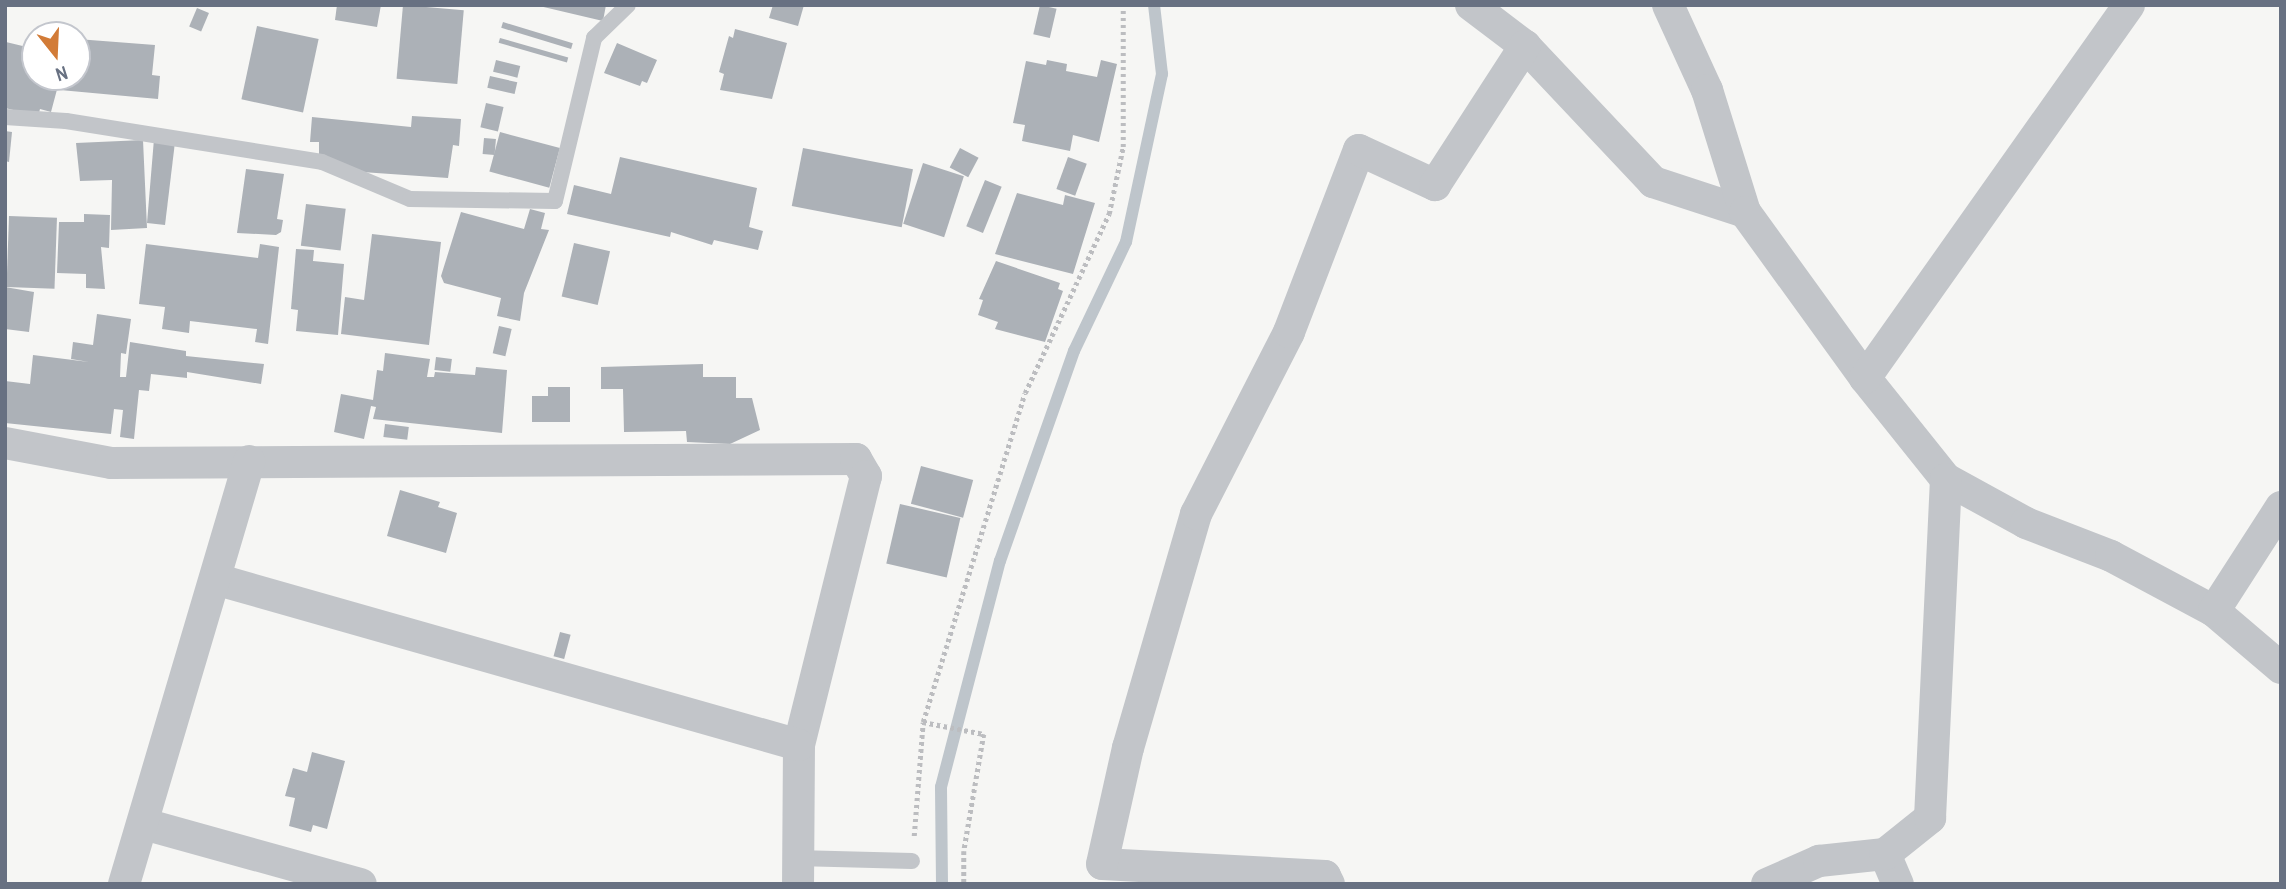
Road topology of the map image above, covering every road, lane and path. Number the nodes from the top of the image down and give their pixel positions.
1 (628, 5) edge
2 (1123, 5) edge
3 (1471, 5) edge
4 (1668, 5) edge
5 (2129, 5) edge
6 (1525, 46) junction
7 (5, 117) edge
8 (1745, 212) junction
9 (1865, 378) junction
10 (5, 443) edge
11 (248, 461) junction
12 (1946, 479) junction
13 (2281, 506) edge
14 (215, 579) junction
15 (2214, 611) junction
16 (2281, 668) edge
17 (926, 723) junction
18 (799, 745) junction
19 (144, 824) junction
20 (1885, 854) junction
21 (912, 862) joint
22 (797, 871) edge
23 (124, 884) edge
24 (361, 884) edge
25 (964, 884) edge
26 (1329, 884) edge
27 (1767, 884) edge
28 (1898, 884) edge

1 - 7 lane
2 - 17 path
3 - 6 street
4 - 8 street
5 - 9 street
6 - 8 street
6 - 26 street
8 - 9 street
9 - 12 street
10 - 11 street
11 - 14 street
11 - 18 street
12 - 15 street
12 - 20 street
13 - 15 street
14 - 18 street
14 - 19 street
15 - 16 street
17 - 21 path
17 - 25 path
18 - 22 street
19 - 23 street
19 - 24 street
20 - 27 street
20 - 28 street
21 - 22 lane

